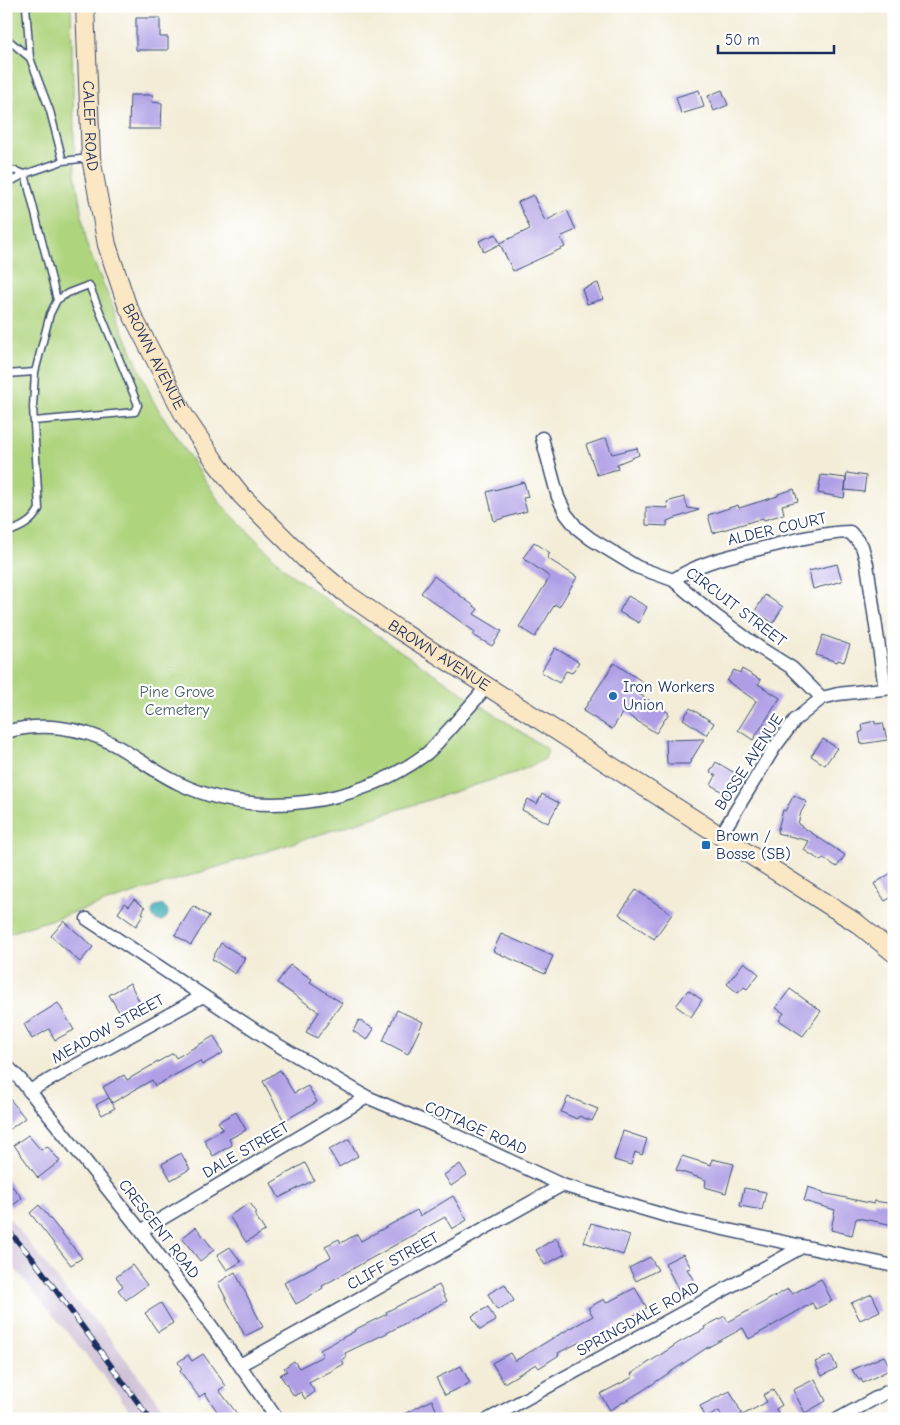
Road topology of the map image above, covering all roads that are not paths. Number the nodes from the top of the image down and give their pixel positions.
1 (26, 6) edge
2 (85, 6) edge
3 (6, 38) edge
4 (30, 58) junction
5 (91, 158) junction
6 (63, 161) junction
7 (6, 166) edge
8 (25, 174) junction
9 (6, 184) edge
10 (107, 245) joint
11 (57, 300) junction
12 (35, 372) junction
13 (6, 374) edge
14 (34, 421) junction
15 (542, 438) dead end
16 (6, 533) edge
17 (672, 580) junction
18 (487, 686) junction
19 (890, 688) edge
20 (822, 698) junction
21 (6, 732) edge
22 (721, 835) junction
23 (87, 919) dead end
24 (894, 953) edge
25 (203, 996) junction
26 (6, 1065) edge
27 (29, 1091) junction
28 (367, 1097) junction
29 (562, 1185) junction
30 (141, 1230) junction
31 (802, 1247) junction
32 (894, 1266) edge
33 (240, 1365) junction
34 (894, 1388) edge
35 (277, 1419) edge
36 (489, 1419) edge
37 (838, 1419) edge

1 - 4 lane
2 - 5 main road, CALEF ROAD
3 - 4 lane
4 - 6 lane
5 - 6 lane
5 - 10 main road, CALEF ROAD
6 - 8 lane
7 - 8 lane
8 - 9 lane
8 - 11 lane
10 - 18 main road, BROWN AVENUE
11 - 12 lane
11 - 14 lane
12 - 13 lane
12 - 14 lane
14 - 16 lane
15 - 17 street, CIRCUIT STREET
17 - 19 street, ALDER COURT
17 - 20 street, CIRCUIT STREET
18 - 21 street
18 - 22 main road, BROWN AVENUE
19 - 20 street, BOSSE AVENUE
20 - 22 street, BOSSE AVENUE
22 - 24 main road, BROWN AVENUE
23 - 25 street, COTTAGE ROAD
25 - 27 street, MEADOW STREET
25 - 28 street, COTTAGE ROAD
26 - 27 street, CRESCENT ROAD
27 - 30 street, CRESCENT ROAD
28 - 29 street, COTTAGE ROAD
28 - 30 street, DALE STREET
29 - 31 street, COTTAGE ROAD
29 - 33 street, CLIFF STREET
30 - 33 street, CRESCENT ROAD
31 - 32 street, COTTAGE ROAD
31 - 36 street, SPRINGDALE ROAD
33 - 35 street, CRESCENT ROAD
34 - 37 street

